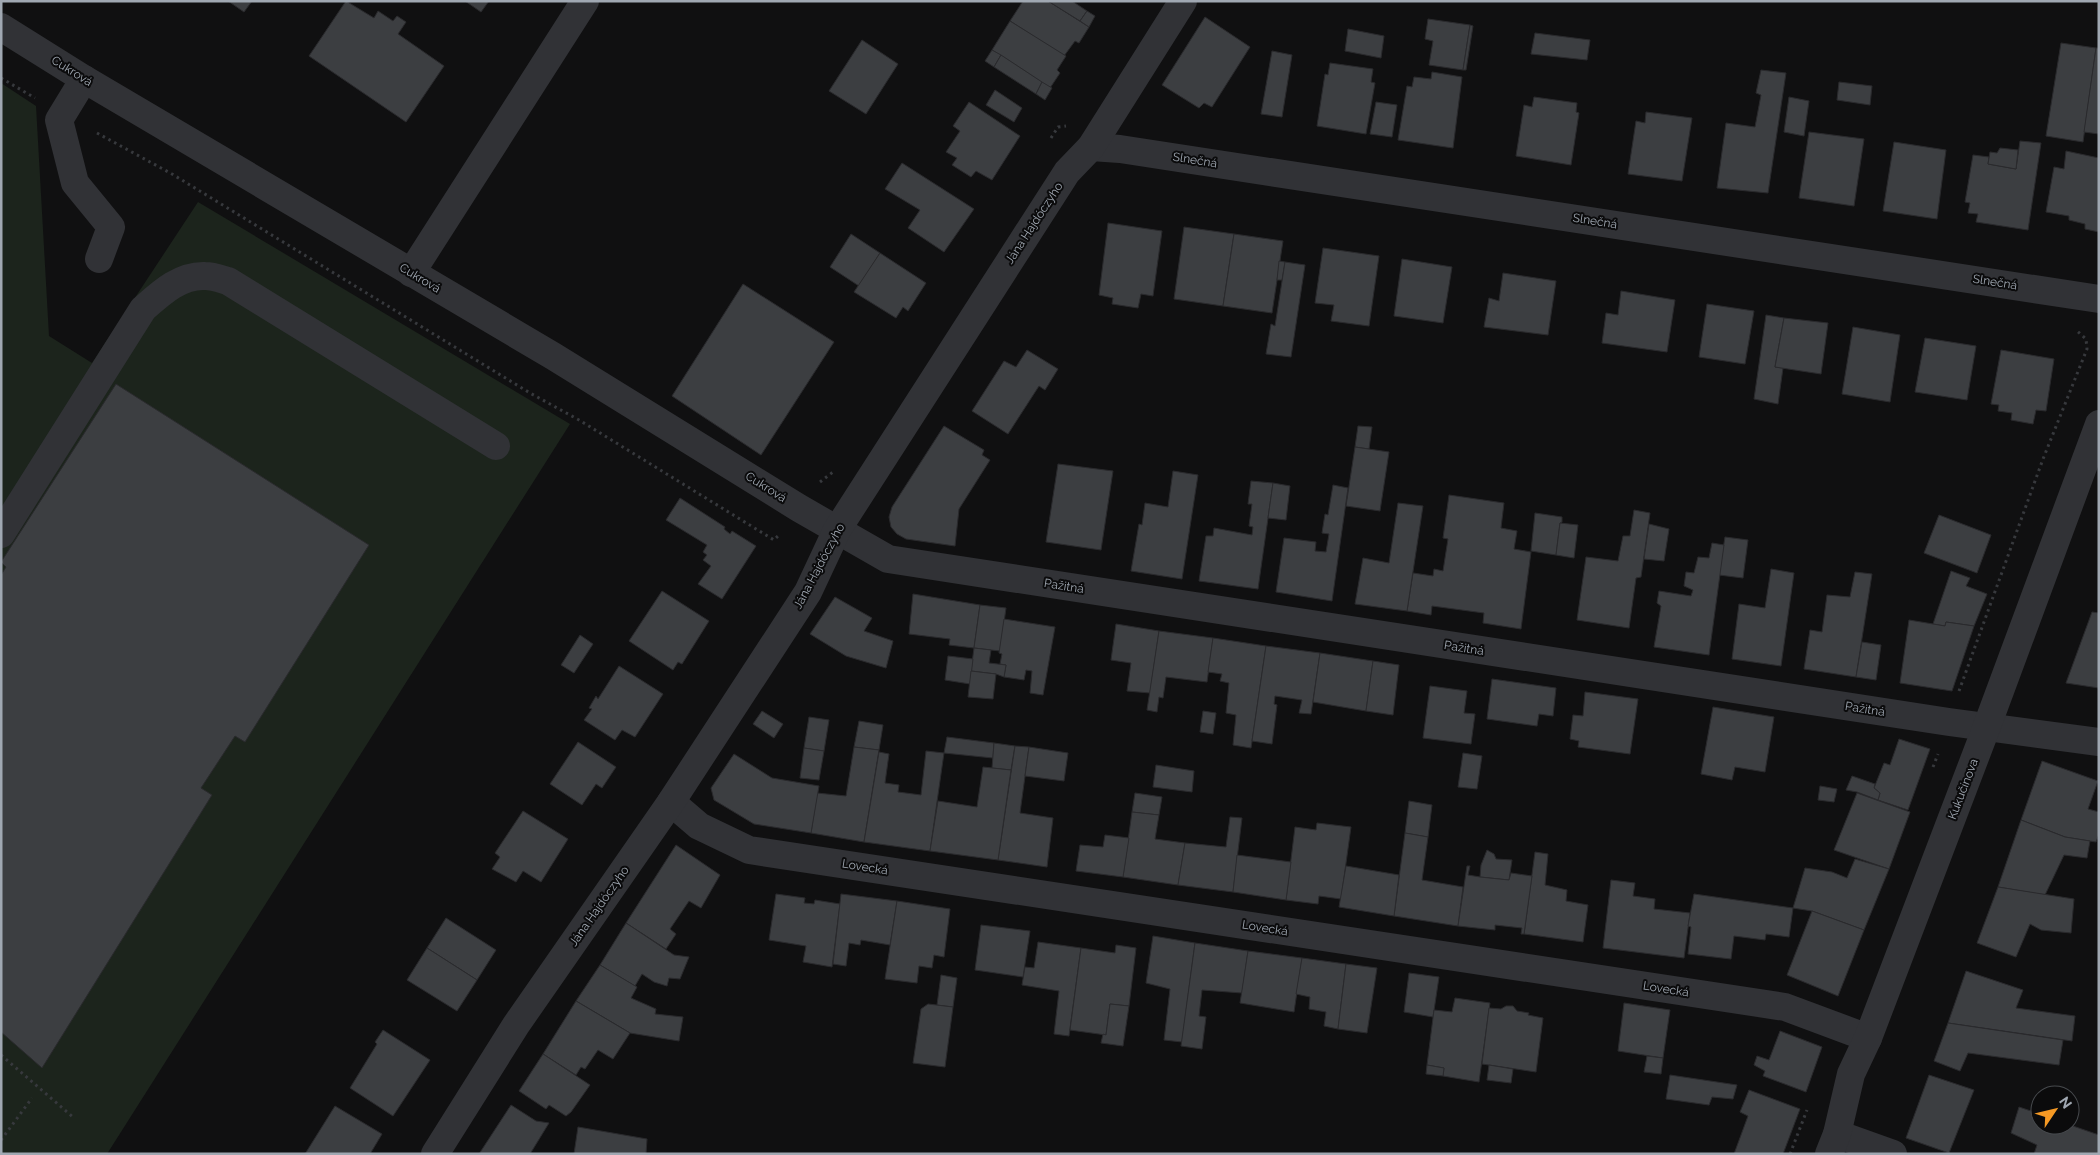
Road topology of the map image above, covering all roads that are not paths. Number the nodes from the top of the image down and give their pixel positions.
1 (584, 1) edge
2 (1183, 1) edge
3 (1, 27) edge
4 (84, 79) junction
5 (1091, 147) junction
6 (99, 259) dead end
7 (411, 273) junction
8 (2099, 299) edge
9 (2099, 424) edge
10 (496, 446) dead end
11 (837, 530) junction
12 (1, 534) edge
13 (1987, 726) junction
14 (2099, 742) edge
15 (671, 802) junction
16 (1868, 1038) junction
17 (1833, 1144) edge
18 (435, 1154) edge
19 (1893, 1154) edge

1 - 7 street
2 - 5 street, Jána Hajdóczyho
3 - 4 street, Cukrová
4 - 6 street
4 - 7 street, Cukrová
5 - 8 street, Slnečná
5 - 11 street, Jána Hajdóczyho
7 - 11 street, Cukrová
9 - 13 street, Kukučínova
10 - 12 street
11 - 13 street, Pažitná
11 - 15 street, Jána Hajdóczyho
13 - 14 street, Pažitná
13 - 16 street, Kukučínova
15 - 16 street, Lovecká
15 - 18 street, Jána Hajdóczyho
16 - 17 street, Kukučínova
17 - 19 street

